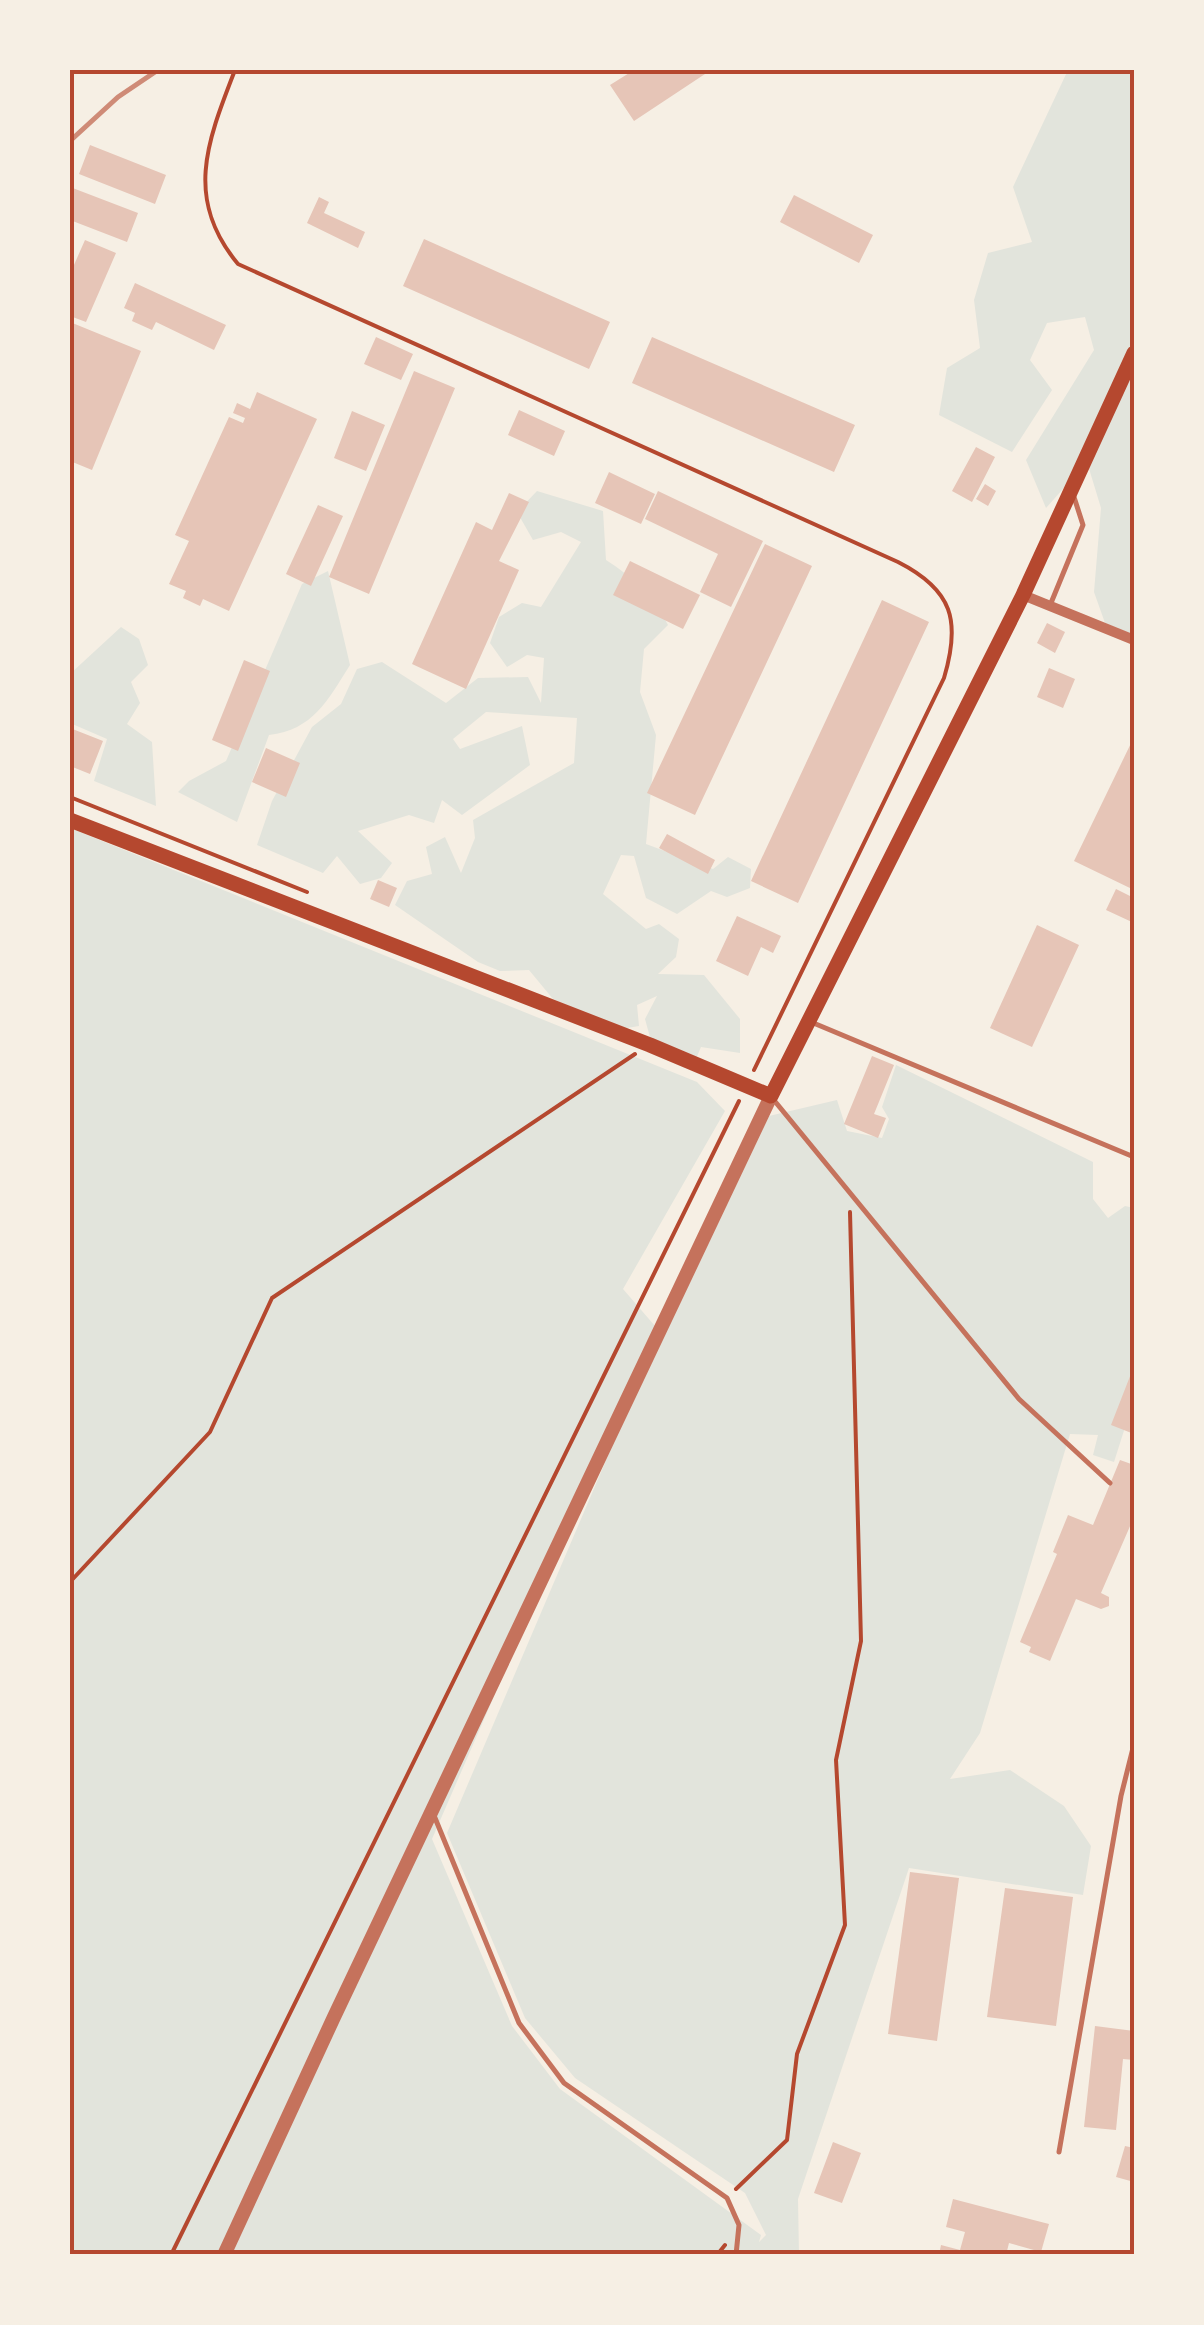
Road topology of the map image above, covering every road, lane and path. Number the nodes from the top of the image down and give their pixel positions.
1 (236, 70) edge
2 (1134, 353) edge
3 (1070, 486) junction
4 (1023, 595) junction
5 (1050, 606) junction
6 (1134, 640) edge
7 (70, 820) edge
8 (808, 1021) junction
9 (650, 1044) junction
10 (746, 1086) junction
11 (771, 1096) junction
12 (1134, 1157) edge
13 (850, 1193) junction
14 (1110, 1484) dead end
15 (70, 1582) edge
16 (1134, 1744) edge
17 (432, 1811) junction
18 (1059, 2152) dead end
19 (727, 2198) junction
20 (171, 2255) edge
21 (224, 2255) edge
22 (736, 2255) edge

1 - 10 path
2 - 3 main road
3 - 4 main road
3 - 5 lane
4 - 5 street
4 - 8 main road
5 - 6 street
7 - 9 main road
8 - 11 main road
8 - 12 lane
9 - 10 main road
9 - 15 path
10 - 11 main road
10 - 20 path
11 - 13 lane
11 - 17 street
13 - 14 lane
13 - 19 path
16 - 18 lane
17 - 19 lane
17 - 21 street
19 - 22 lane

